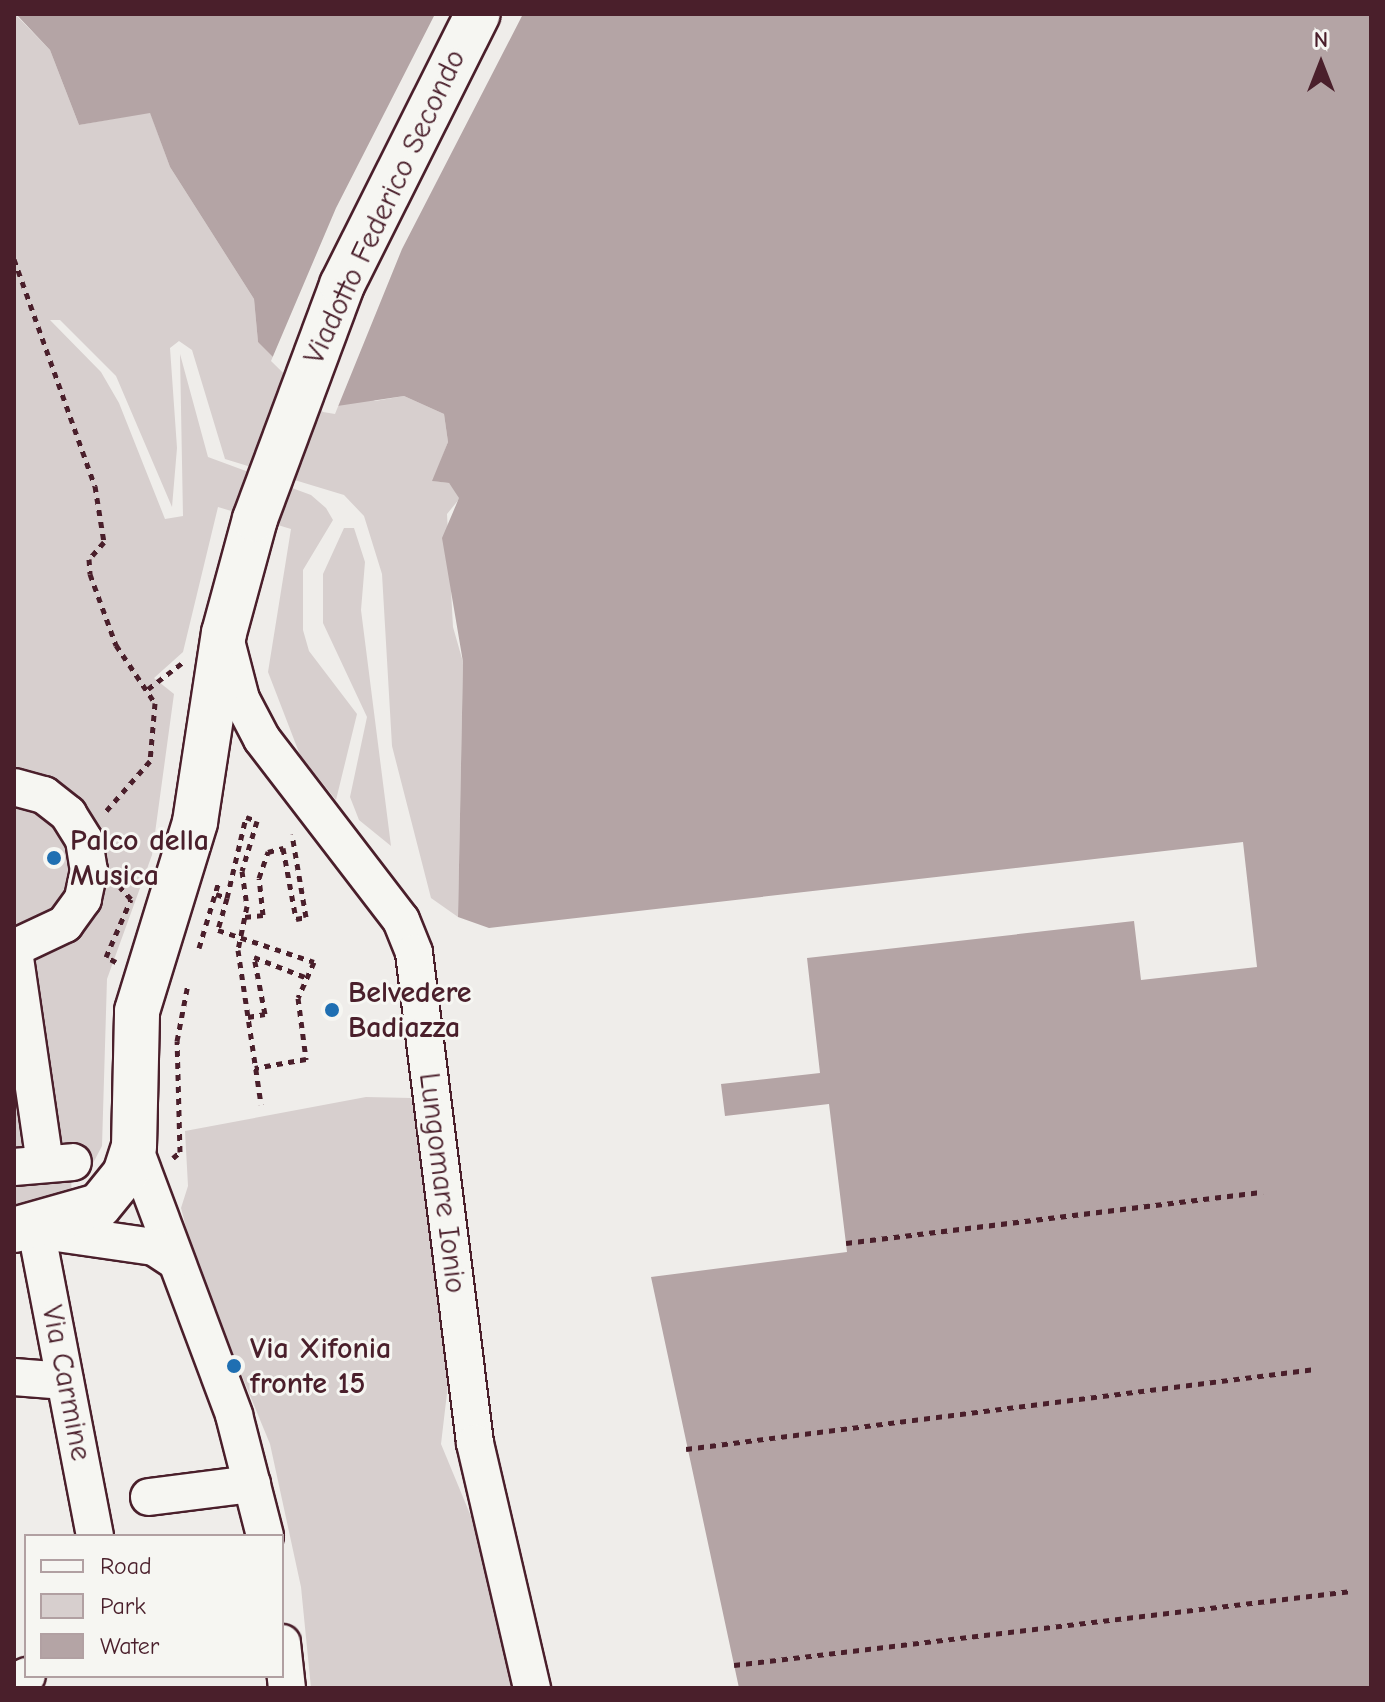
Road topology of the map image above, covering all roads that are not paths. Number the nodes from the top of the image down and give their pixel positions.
1 (478, 14) edge
2 (224, 633) junction
3 (14, 787) edge
4 (14, 950) edge
5 (44, 1164) edge
6 (139, 1166) junction
7 (25, 1230) edge
8 (174, 1260) junction
9 (14, 1377) edge
10 (65, 1381) junction
11 (252, 1484) junction
12 (149, 1497) dead end
13 (95, 1534) edge
14 (264, 1534) edge
15 (284, 1661) edge
16 (287, 1688) edge
17 (532, 1688) edge

1 - 2 main road, Viadotto Federico Secondo
2 - 6 main road, Viadotto Federico Secondo
2 - 17 street, Lungomare Ionio
3 - 4 street
4 - 5 street
6 - 7 main road
6 - 8 street
7 - 8 street
7 - 10 street, Via Carmine
8 - 11 street
9 - 10 street
10 - 13 street, Via Carmine
11 - 12 street
11 - 14 street
15 - 16 street

